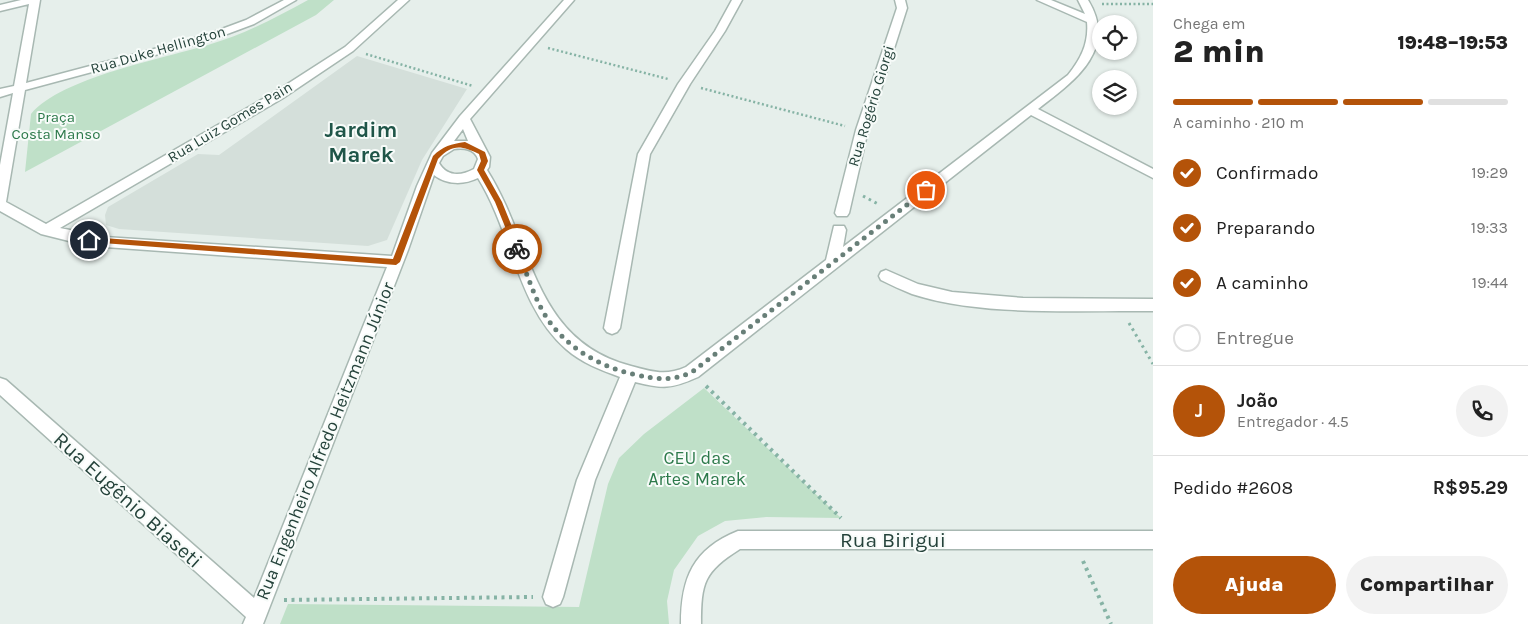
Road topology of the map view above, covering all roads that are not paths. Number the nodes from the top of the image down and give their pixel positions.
1 (35, 0) edge
2 (291, 0) edge
3 (404, 0) edge
4 (569, 0) edge
5 (736, 0) edge
6 (900, 0) edge
7 (1042, 0) edge
8 (1085, 2) edge
9 (0, 8) edge
10 (1091, 20) junction
11 (20, 87) junction
12 (0, 92) edge
13 (1030, 110) junction
14 (464, 119) junction
15 (478, 149) junction
16 (436, 158) junction
17 (475, 173) junction
18 (1153, 174) edge
19 (449, 178) junction
20 (417, 201) junction
21 (0, 202) edge
22 (0, 205) edge
23 (842, 213) dead end
24 (46, 230) junction
25 (839, 230) dead end
26 (396, 262) junction
27 (833, 262) junction
28 (886, 276) dead end
29 (1153, 304) edge
30 (612, 328) dead end
31 (630, 373) junction
32 (0, 385) edge
33 (1153, 540) edge
34 (553, 597) road end
35 (255, 619) edge
36 (690, 624) edge

1 - 9 street
1 - 11 street
2 - 11 street, Rua Duke Hellington
3 - 24 street, Rua Luiz Gomes Pain
4 - 14 street, Rua Engenheiro Alfredo Heitzmann Júnior
5 - 30 street
6 - 23 street, Rua Rogério Giorgi
7 - 10 street
8 - 10 street
10 - 13 street
11 - 12 street, Rua Duke Hellington
11 - 21 street
13 - 18 street
13 - 27 street
14 - 15 street
14 - 16 street, Rua Engenheiro Alfredo Heitzmann Júnior
15 - 16 street
15 - 17 street
16 - 19 street
16 - 20 street, Rua Engenheiro Alfredo Heitzmann Júnior
17 - 19 street
17 - 31 street
19 - 20 street, Rua Engenheiro Alfredo Heitzmann Júnior
20 - 26 street, Rua Engenheiro Alfredo Heitzmann Júnior
22 - 24 street
24 - 26 street
25 - 27 street
26 - 35 street, Rua Engenheiro Alfredo Heitzmann Júnior
27 - 31 street
28 - 29 street
31 - 34 street
32 - 35 street, Rua Eugênio Biaseti
33 - 36 street, Rua Birigui

